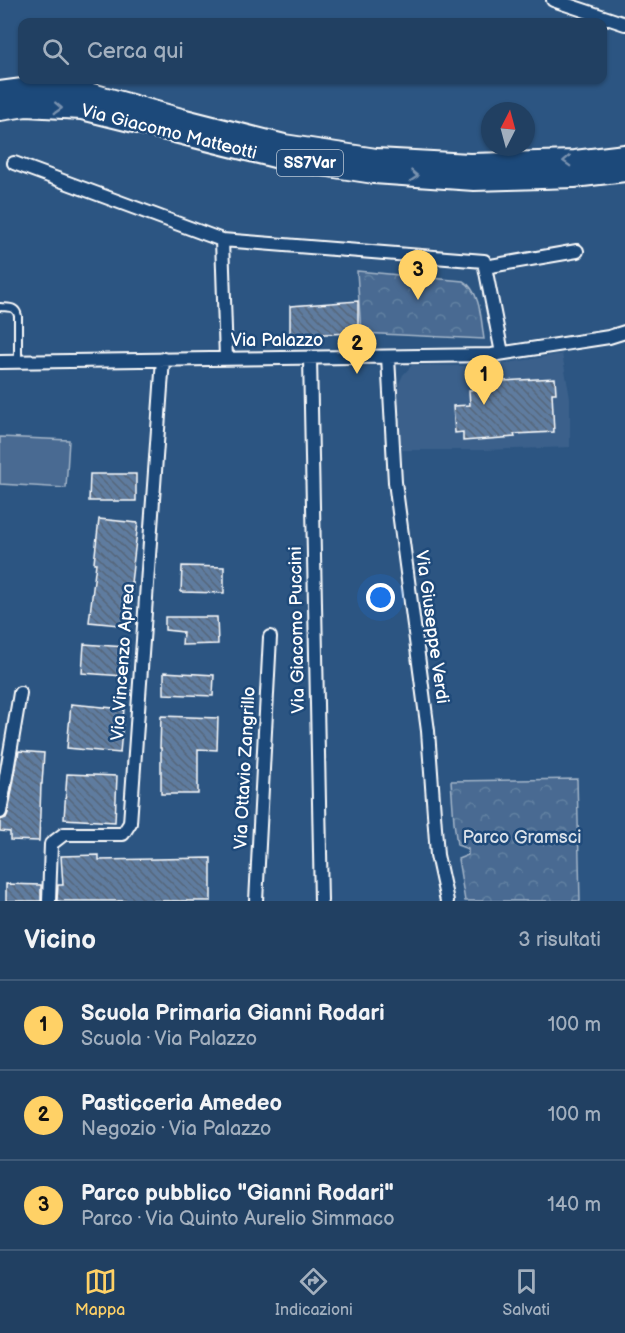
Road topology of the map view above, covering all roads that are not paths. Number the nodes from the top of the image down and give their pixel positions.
1 (553, 0) edge
2 (625, 24) edge
3 (0, 92) edge
4 (0, 110) edge
5 (625, 155) edge
6 (14, 163) dead end
7 (625, 171) edge
8 (222, 240) junction
9 (577, 251) dead end
10 (485, 267) junction
11 (0, 308) edge
12 (625, 332) edge
13 (502, 353) junction
14 (388, 357) junction
15 (226, 358) junction
16 (310, 358) junction
17 (163, 359) junction
18 (0, 362) edge
19 (18, 362) junction
20 (270, 637) dead end
21 (20, 693) dead end
22 (0, 812) edge
23 (49, 901) edge
24 (256, 901) edge
25 (321, 901) edge
26 (447, 901) edge

1 - 2 street
5 -> 3 main road, Via Giacomo Matteotti / SS7Var
4 -> 7 main road, Via Giacomo Matteotti / SS7Var
6 - 8 street
8 - 10 street
8 - 15 street
9 - 10 street
10 - 13 street
11 - 19 lane
12 - 13 street, Via Palazzo
13 - 14 street, Via Palazzo
14 - 16 street, Via Palazzo
14 - 26 street, Via Giuseppe Verdi
15 - 16 street, Via Palazzo
15 - 17 street, Via Palazzo
16 - 25 street, Via Giacomo Puccini
17 - 19 street, Via Palazzo
17 - 23 street, Via Vincenzo Aprea
18 - 19 street, Via Palazzo
20 - 24 street, Via Ottavio Zangrillo
21 - 22 street

